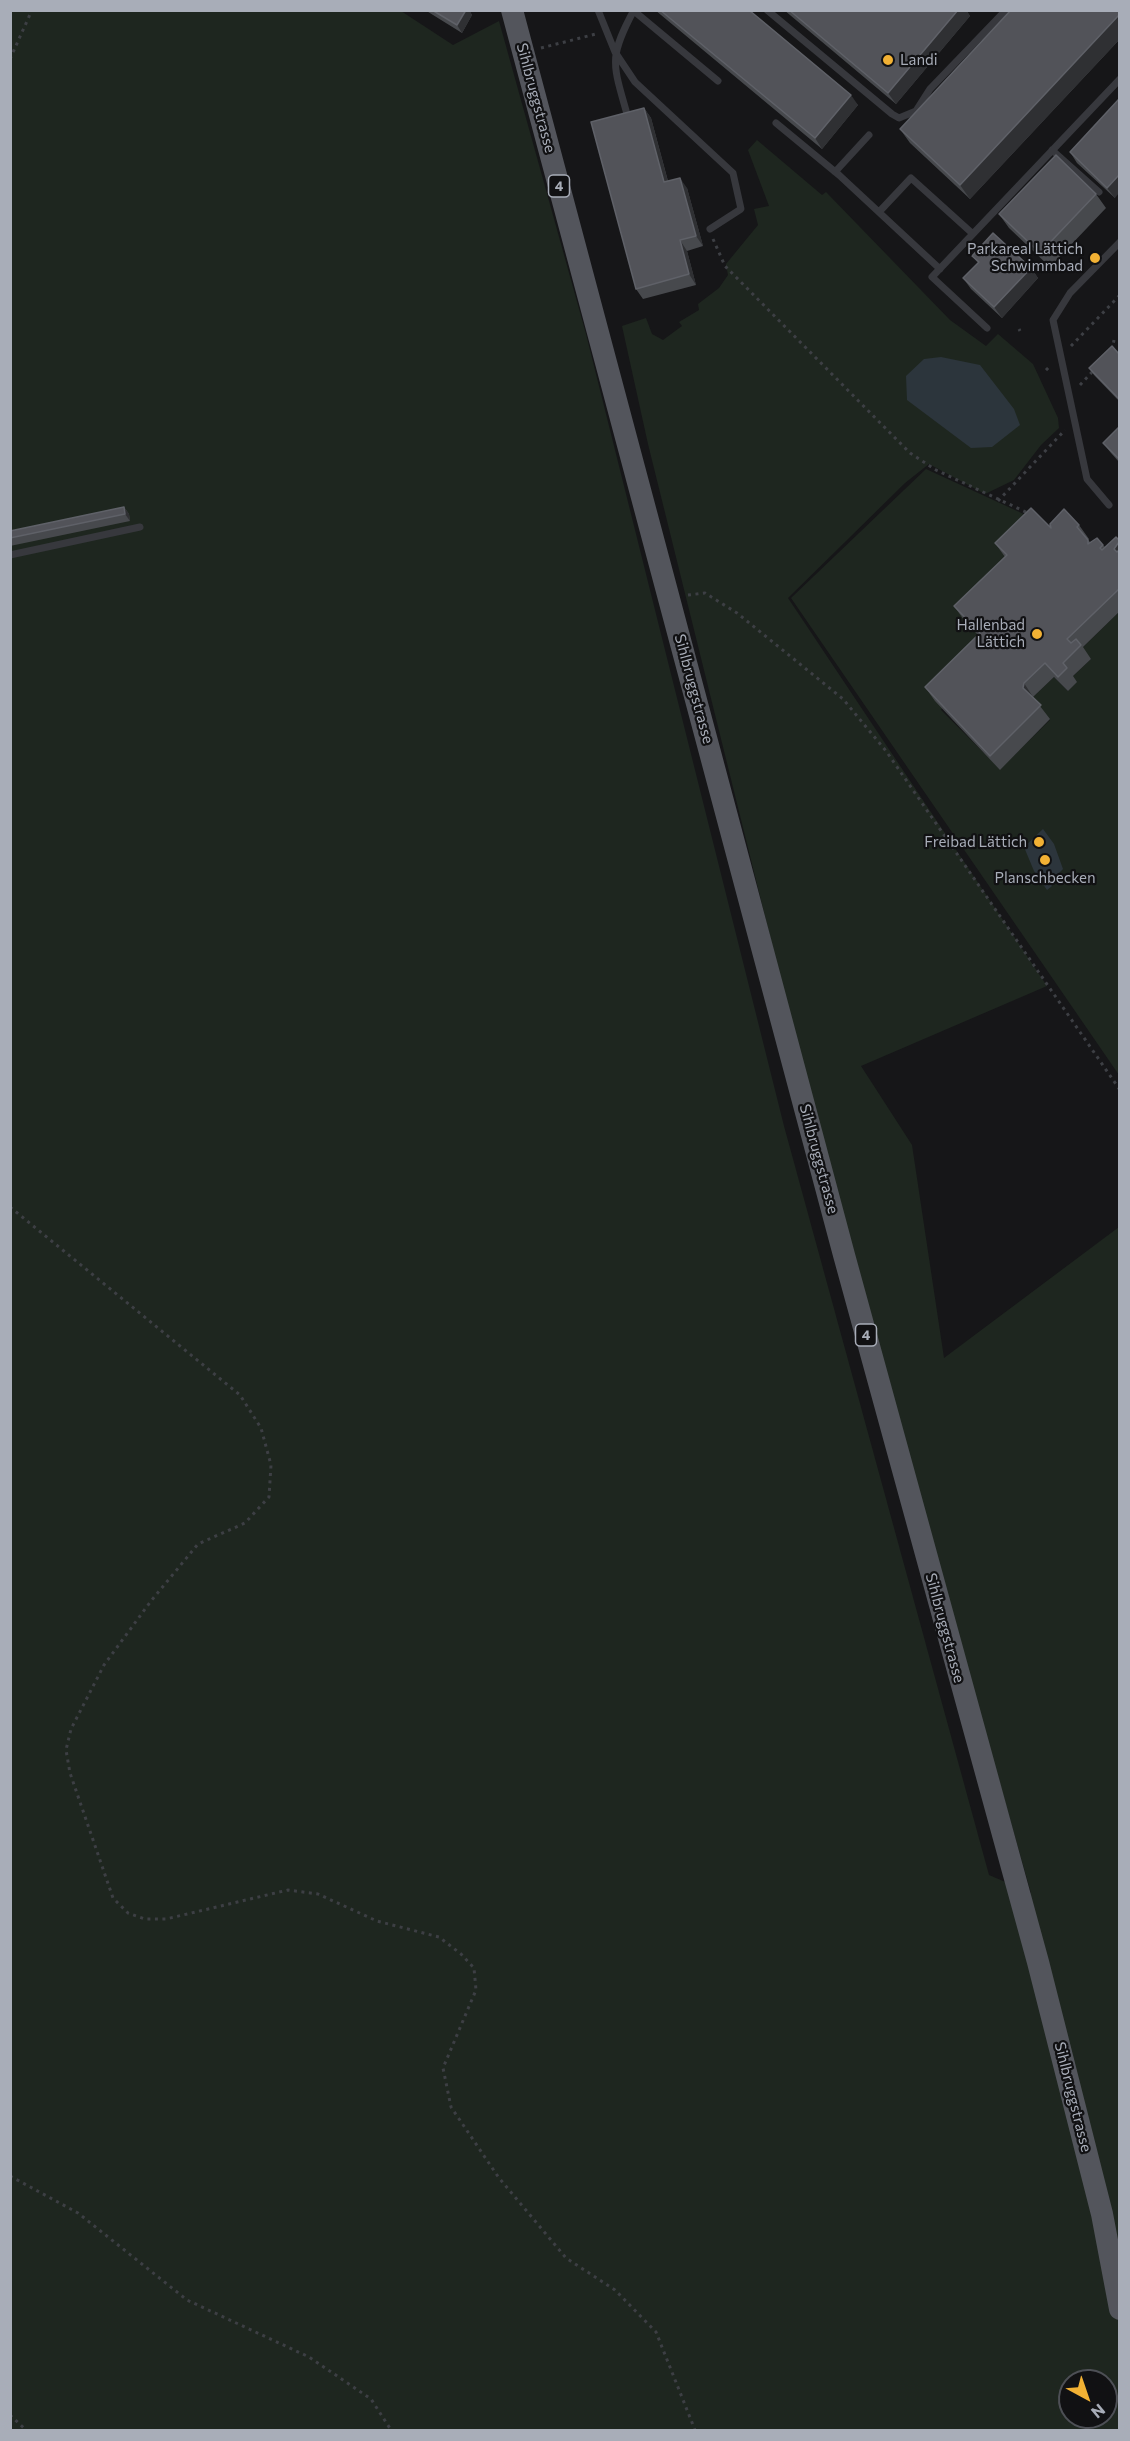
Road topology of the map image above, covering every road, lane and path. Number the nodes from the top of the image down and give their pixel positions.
1 (32, 10) edge
2 (512, 10) edge
3 (598, 10) edge
4 (767, 10) edge
5 (1006, 10) edge
6 (634, 11) edge
7 (605, 31) junction
8 (539, 49) dead end
9 (615, 52) junction
10 (10, 59) edge
11 (1119, 79) edge
12 (718, 81) dead end
13 (627, 114) edge
14 (776, 123) dead end
15 (869, 135) dead end
16 (1052, 150) junction
17 (835, 172) junction
18 (1099, 192) edge
19 (879, 212) junction
20 (710, 229) joint
21 (973, 234) junction
22 (1119, 242) edge
23 (940, 269) junction
24 (1119, 295) edge
25 (987, 328) dead end
26 (1114, 340) dead end
27 (1061, 357) junction
28 (1105, 359) edge
29 (1097, 367) edge
30 (1070, 397) junction
31 (1074, 419) junction
32 (998, 501) junction
33 (1109, 505) dead end
34 (1031, 514) edge
35 (140, 527) dead end
36 (10, 555) edge
37 (669, 596) junction
38 (1119, 1090) edge
39 (10, 1207) edge
40 (10, 2176) edge
41 (1119, 2309) edge
42 (10, 2415) edge
43 (26, 2430) edge
44 (391, 2430) edge
45 (695, 2430) edge

1 - 10 path
2 - 37 main road, Sihlbruggstrasse / 4
3 - 7 lane
4 - 5 lane
6 - 9 lane
6 - 12 lane
7 - 8 path
7 - 9 lane
9 - 13 lane
9 - 20 lane
11 - 16 lane
14 - 17 lane
15 - 17 lane
16 - 18 lane
16 - 21 lane
17 - 19 lane
19 - 21 lane
19 - 23 lane
20 - 32 path
21 - 23 lane
22 - 27 lane
23 - 25 lane
24 - 27 path
26 - 28 path
27 - 30 lane
29 - 30 path
30 - 31 lane
31 - 32 path
31 - 33 lane
32 - 34 path
35 - 36 lane
37 - 38 path
37 - 41 main road, Sihlbruggstrasse / 4
39 - 45 path
40 - 44 path
42 - 43 path

